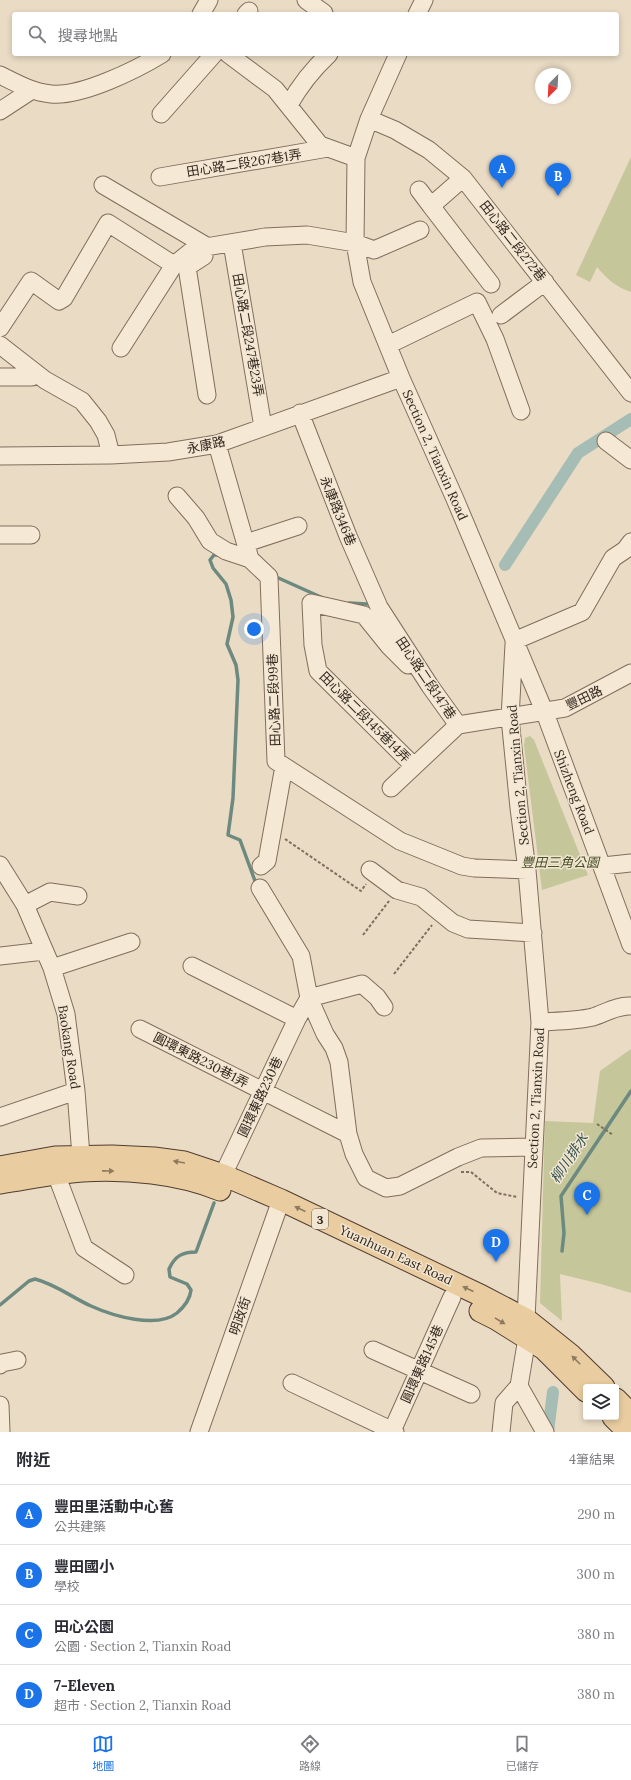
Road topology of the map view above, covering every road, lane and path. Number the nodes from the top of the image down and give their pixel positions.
1 (209, 0) edge
2 (306, 0) edge
3 (424, 0) edge
4 (202, 12) edge
5 (323, 12) edge
6 (418, 12) edge
7 (158, 56) edge
8 (212, 56) edge
9 (231, 56) edge
10 (328, 56) edge
11 (397, 56) edge
12 (0, 75) edge
13 (32, 90) junction
14 (289, 105) junction
15 (0, 111) edge
16 (161, 114) dead end
17 (369, 119) junction
18 (328, 148) junction
19 (356, 158) junction
20 (160, 177) dead end
21 (463, 178) junction
22 (103, 185) dead end
23 (419, 190) dead end
24 (431, 206) junction
25 (420, 230) dead end
26 (356, 243) junction
27 (220, 244) junction
28 (174, 265) junction
29 (545, 282) junction
30 (491, 284) dead end
31 (501, 314) dead end
32 (0, 328) edge
33 (0, 345) edge
34 (388, 345) junction
35 (121, 348) dead end
36 (0, 377) edge
37 (32, 377) dead end
38 (400, 378) junction
39 (631, 392) edge
40 (207, 395) dead end
41 (521, 412) dead end
42 (300, 413) junction
43 (263, 427) junction
44 (606, 441) dead end
45 (217, 444) junction
46 (111, 455) junction
47 (0, 456) edge
48 (631, 460) edge
49 (177, 496) dead end
50 (298, 526) dead end
51 (31, 535) dead end
52 (0, 536) edge
53 (631, 542) edge
54 (246, 543) junction
55 (250, 559) junction
56 (379, 607) joint
57 (514, 640) junction
58 (631, 673) edge
59 (430, 686) junction
60 (545, 713) junction
61 (510, 718) junction
62 (458, 725) junction
63 (284, 766) junction
64 (414, 766) junction
65 (391, 788) dead end
66 (282, 837) dead end
67 (631, 863) edge
68 (0, 865) edge
69 (261, 866) dead end
70 (603, 866) junction
71 (527, 870) junction
72 (372, 871) joint
73 (260, 888) dead end
74 (397, 890) junction
75 (78, 896) dead end
76 (25, 904) junction
77 (441, 913) junction
78 (533, 933) junction
79 (363, 935) dead end
80 (629, 935) edge
81 (131, 942) dead end
82 (44, 951) junction
83 (0, 956) edge
84 (192, 966) dead end
85 (52, 968) junction
86 (394, 974) dead end
87 (309, 998) junction
88 (631, 1006) edge
89 (384, 1007) dead end
90 (297, 1019) junction
91 (540, 1022) junction
92 (140, 1029) dead end
93 (262, 1090) junction
94 (76, 1091) junction
95 (0, 1117) edge
96 (597, 1124) dead end
97 (348, 1134) junction
98 (613, 1135) dead end
99 (534, 1147) junction
100 (81, 1163) junction
101 (56, 1165) junction
102 (0, 1167) edge
103 (459, 1172) dead end
104 (223, 1175) junction
105 (0, 1183) edge
106 (531, 1200) junction
107 (278, 1207) junction
108 (125, 1275) dead end
109 (452, 1297) junction
110 (527, 1328) junction
111 (373, 1350) dead end
112 (17, 1360) dead end
113 (0, 1365) edge
114 (420, 1371) junction
115 (292, 1383) dead end
116 (601, 1384) edge
117 (519, 1386) junction
118 (583, 1388) edge
119 (472, 1394) dead end
120 (619, 1402) edge
121 (0, 1405) edge
122 (631, 1414) edge
123 (616, 1420) edge
124 (1, 1432) edge
125 (199, 1432) edge
126 (394, 1432) edge
127 (501, 1432) edge
128 (545, 1432) edge
129 (628, 1432) edge

1 - 4 street
2 - 5 street
3 - 6 street
7 - 13 street
8 - 16 street
9 - 14 street
10 - 14 street
11 - 17 street, Section 2, Tianxin Road
12 - 13 street
13 - 15 street
14 - 18 street
17 - 19 street, Section 2, Tianxin Road
17 - 21 street, 田心路二段272巷
18 - 19 street
18 - 20 street, 田心路二段267巷1弄
19 - 26 street, Section 2, Tianxin Road
21 - 24 street
21 - 29 street, 田心路二段272巷
22 - 27 street
23 - 24 street
24 - 30 street
25 - 26 street
26 - 27 street
26 - 34 street, Section 2, Tianxin Road
27 - 28 street
27 - 40 street
27 - 43 street, 田心路二段247巷23弄
28 - 32 street
28 - 35 street
29 - 31 street
29 - 39 street, 田心路二段272巷
33 - 46 street
34 - 38 street, Section 2, Tianxin Road
34 - 41 street
36 - 37 street
38 - 42 street, 永康路
38 - 57 street, Section 2, Tianxin Road
42 - 43 street, 永康路
42 - 56 street, 永康路346巷
43 - 45 street, 永康路
44 - 48 street
45 - 46 street, 永康路
45 - 54 street
46 - 47 street, 永康路
49 - 55 street
50 - 54 street
51 - 52 street
53 - 57 street
54 - 55 street
55 - 63 street, 田心路二段99巷
56 - 59 street, 田心路二段147巷
57 - 60 street, Shizheng Road
57 - 61 street, Section 2, Tianxin Road
58 - 60 street, 豐田路
59 - 62 street, 田心路二段147巷
59 - 64 street, 田心路二段145巷14弄
60 - 61 street, 豐田路
60 - 70 street, Shizheng Road
61 - 62 street, 田心路二段147巷
61 - 71 street, Section 2, Tianxin Road
62 - 64 street
63 - 69 street
63 - 71 street, 田心路二段99巷
64 - 65 street
66 - 72 path
67 - 70 street
68 - 76 street, Baokang Road
70 - 80 street, Shizheng Road
71 - 78 street, Section 2, Tianxin Road
72 - 74 street
73 - 87 street
74 - 77 street
74 - 79 path
75 - 76 street
76 - 82 street, Baokang Road
77 - 78 street
77 - 86 path
78 - 91 street, Section 2, Tianxin Road
81 - 85 street
82 - 83 street
82 - 85 street, Baokang Road
84 - 90 street
85 - 94 street, Baokang Road
87 - 89 street
87 - 90 street, 圓環東路230巷
87 - 97 street
88 - 91 street
90 - 93 street, 圓環東路230巷
91 - 99 street, Section 2, Tianxin Road
92 - 93 street, 圓環東路230巷1弄
93 - 97 street, 圓環東路230巷1弄
93 - 104 street, 圓環東路230巷
94 - 95 street
94 - 100 street, Baokang Road
96 - 98 path
97 - 99 street
99 - 106 street, Section 2, Tianxin Road
100 - 101 main road, Yuanhuan East Road / 3
104 -> 100 main road, Yuanhuan East Road / 3
100 -> 107 main road, Yuanhuan East Road / 3
101 - 102 main road, Yuanhuan East Road / 3
101 - 105 main road, Yuanhuan East Road / 3
101 - 108 street
103 - 106 path
104 - 107 main road, Yuanhuan East Road / 3
106 - 110 street, Section 2, Tianxin Road
107 - 109 main road, Yuanhuan East Road / 3
110 -> 107 main road, Yuanhuan East Road / 3
107 - 125 street, 明政街
109 -> 110 main road, Yuanhuan East Road / 3
109 - 114 street, 圓環東路145巷
116 -> 110 main road, Yuanhuan East Road / 3
110 - 117 street, Section 2, Tianxin Road
110 - 118 main road, Yuanhuan East Road / 3
111 - 114 street
112 - 113 street
114 - 119 street
114 - 126 street, 圓環東路145巷
115 - 126 street
117 - 127 street
117 - 128 street
120 - 122 main road
121 - 124 street
123 - 129 main road

